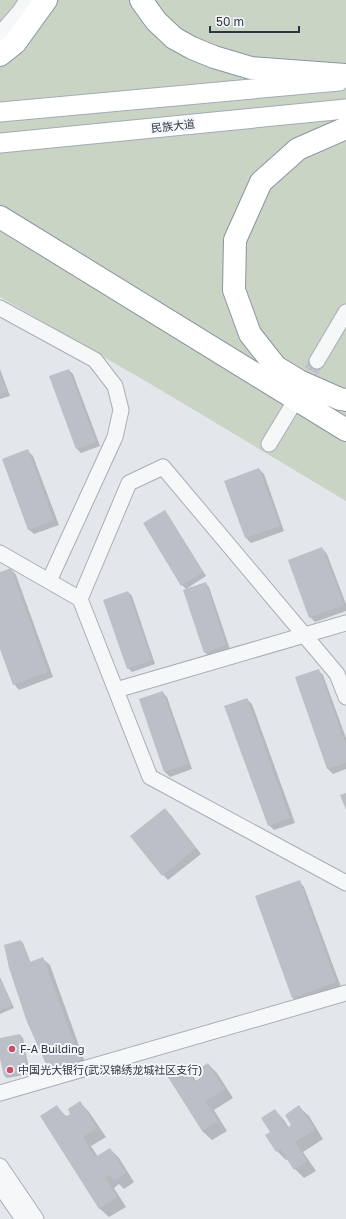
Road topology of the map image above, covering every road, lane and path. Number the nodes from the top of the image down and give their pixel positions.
1 (27, 0) edge
2 (46, 0) edge
3 (141, 0) edge
4 (0, 34) edge
5 (0, 55) edge
6 (346, 75) edge
7 (346, 81) edge
8 (346, 109) edge
9 (0, 112) edge
10 (346, 128) edge
11 (0, 143) edge
12 (0, 218) edge
13 (0, 308) edge
14 (346, 312) edge
15 (317, 361) tunnel mouth
16 (346, 400) edge
17 (292, 406) tunnel mouth
18 (346, 430) edge
19 (269, 444) dead end
20 (0, 553) edge
21 (49, 581) junction
22 (80, 599) junction
23 (346, 623) edge
24 (304, 635) junction
25 (116, 690) junction
26 (346, 697) edge
27 (346, 883) edge
28 (346, 993) edge
29 (0, 1093) edge
30 (0, 1166) edge
31 (0, 1186) edge
32 (22, 1219) edge
33 (36, 1219) edge

1 - 4 street
2 - 5 highway
3 - 6 highway
7 - 9 main road
8 - 11 main road, 民族大道
10 - 16 highway
12 - 18 highway
13 - 21 street
14 - 15 street
17 - 19 street
20 - 21 street
21 - 22 street
22 - 24 street
22 - 25 street
23 - 24 street
24 - 25 street
24 - 26 street
25 - 27 street
28 - 29 street
30 - 33 street
31 - 32 street

